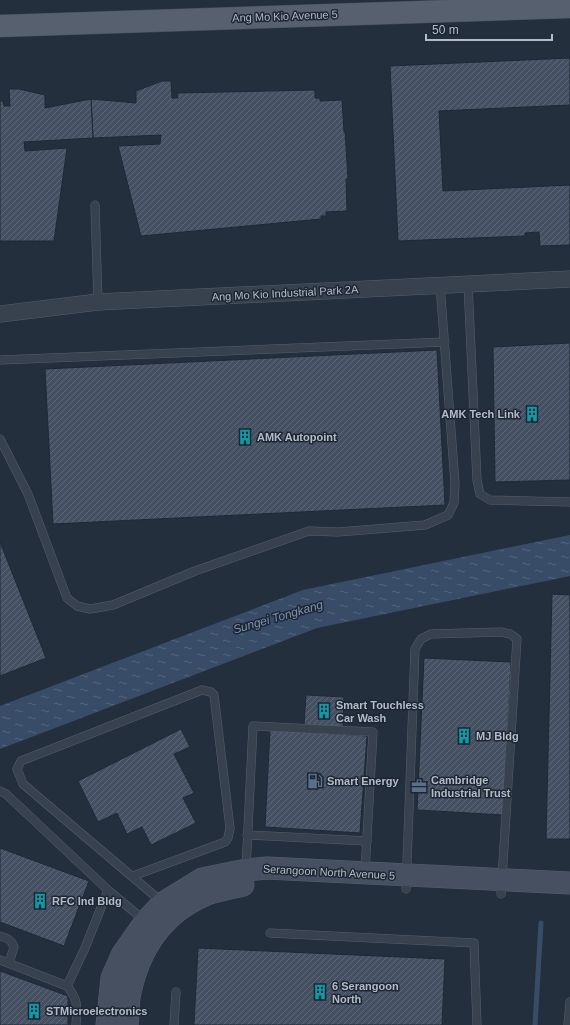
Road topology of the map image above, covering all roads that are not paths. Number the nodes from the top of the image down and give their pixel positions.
1 (379, 7) edge
2 (570, 7) edge
3 (0, 26) edge
4 (95, 205) dead end
5 (570, 279) edge
6 (468, 284) junction
7 (440, 285) junction
8 (98, 302) junction
9 (0, 314) edge
10 (445, 342) junction
11 (0, 360) edge
12 (0, 439) edge
13 (570, 502) edge
14 (0, 791) edge
15 (247, 835) junction
16 (367, 841) junction
17 (246, 870) junction
18 (365, 873) junction
19 (133, 876) junction
20 (406, 882) junction
21 (570, 883) edge
22 (502, 886) junction
23 (108, 890) junction
24 (570, 898) edge
25 (163, 904) junction
26 (146, 921) junction
27 (270, 933) dead end
28 (0, 936) edge
29 (0, 960) edge
30 (9, 963) junction
31 (68, 986) junction
32 (176, 992) dead end
33 (570, 1002) edge
34 (76, 1025) edge
35 (107, 1025) edge
36 (127, 1025) edge
37 (174, 1025) edge
38 (477, 1025) edge
39 (568, 1025) edge

1 - 2 main road, Ang Mo Kio Avenue 5
1 - 3 main road, Ang Mo Kio Avenue 5
4 - 8 lane
5 - 6 street, Ang Mo Kio Industrial Park 2A
6 - 7 street, Ang Mo Kio Industrial Park 2A
6 - 13 lane
7 - 8 street, Ang Mo Kio Industrial Park 2A
7 - 10 lane
8 - 9 street, Ang Mo Kio Industrial Park 2A
10 - 11 lane
10 - 12 lane
14 - 23 lane
15 - 16 lane
15 - 16 lane
15 - 17 lane
16 - 18 lane
17 - 18 street, Serangoon North Avenue 5
17 - 25 street, Serangoon North Avenue 5
18 - 20 street, Serangoon North Avenue 5
19 - 19 lane
19 - 25 lane
20 - 22 street, Serangoon North Avenue 5
20 - 22 lane
20 - 36 street, Serangoon North Avenue 5
21 - 22 street, Serangoon North Avenue 5
22 - 24 street, Serangoon North Avenue 5
23 - 26 lane
23 - 31 lane
25 - 26 street, Serangoon North Avenue 5
26 - 35 street, Serangoon North Avenue 5
27 - 38 lane
28 - 30 lane
29 - 30 lane
30 - 31 lane
31 - 34 lane
32 - 37 lane
33 - 39 lane

